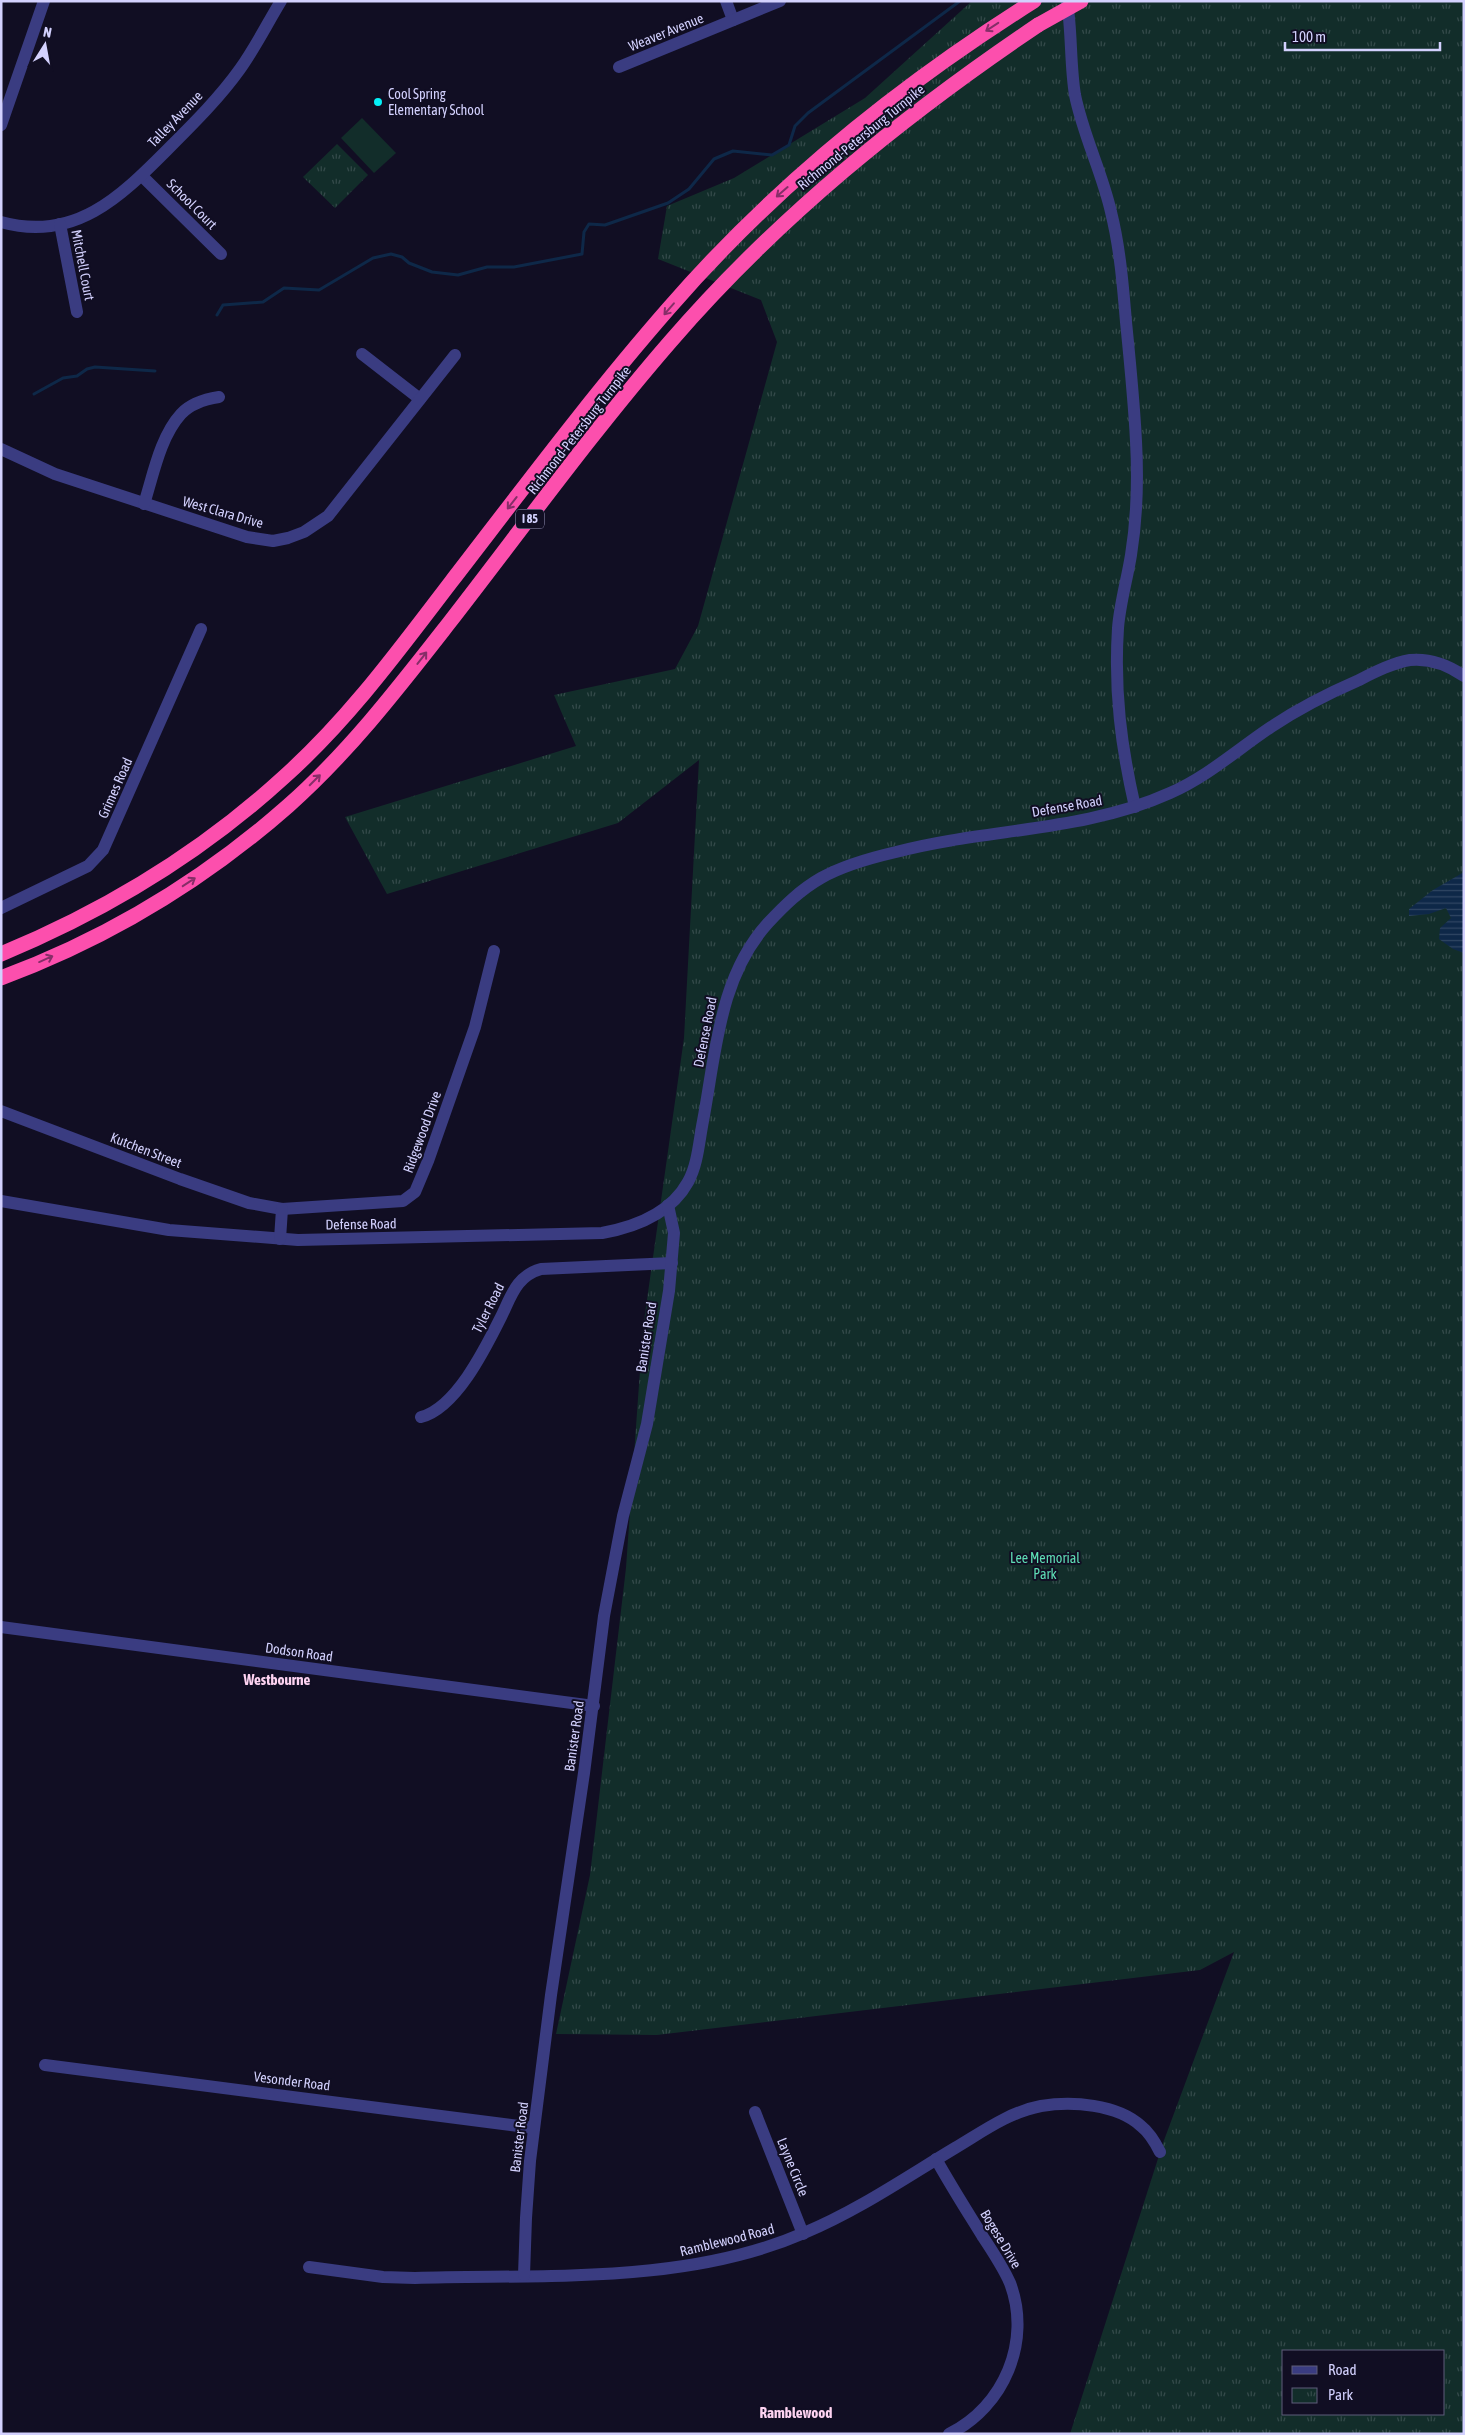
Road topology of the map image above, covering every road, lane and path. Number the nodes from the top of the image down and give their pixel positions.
1 (44, 1) edge
2 (281, 1) edge
3 (726, 1) edge
4 (780, 1) edge
5 (1034, 1) edge
6 (1067, 1) edge
7 (1080, 1) edge
8 (733, 20) junction
9 (618, 67) dead end
10 (1, 125) edge
11 (142, 176) junction
12 (1, 222) edge
13 (60, 224) junction
14 (221, 254) dead end
15 (76, 312) dead end
16 (362, 354) dead end
17 (455, 355) dead end
18 (219, 397) dead end
19 (420, 399) junction
20 (1, 449) edge
21 (144, 504) junction
22 (200, 629) dead end
23 (1464, 676) edge
24 (1135, 807) junction
25 (1, 908) edge
26 (494, 951) dead end
27 (1, 954) edge
28 (1, 978) edge
29 (1, 1112) edge
30 (1, 1201) edge
31 (668, 1205) junction
32 (282, 1209) junction
33 (280, 1238) junction
34 (672, 1264) junction
35 (421, 1417) dead end
36 (1, 1627) edge
37 (594, 1706) junction
38 (45, 2065) dead end
39 (754, 2112) dead end
40 (534, 2128) junction
41 (1160, 2152) dead end
42 (936, 2160) junction
43 (803, 2234) junction
44 (309, 2267) dead end
45 (524, 2275) junction
46 (949, 2434) edge

1 - 10 street
2 - 11 street, Talley Avenue
3 - 8 street
4 - 8 street, Weaver Avenue
5 -> 27 highway, Richmond-Petersburg Turnpike / I 85
6 - 24 street
28 -> 7 highway, Richmond-Petersburg Turnpike / I 85, bridge
8 - 9 street, Weaver Avenue
11 - 13 street, Talley Avenue
11 - 14 street, School Court
12 - 13 street, Talley Avenue
13 - 15 street, Mitchell Court
16 - 19 street
17 - 19 street, West Clara Drive
18 - 21 street
19 - 21 street, West Clara Drive
20 - 21 street, West Clara Drive
22 - 25 street, Grimes Road
23 - 24 street, Defense Road
24 - 31 street, Defense Road
26 - 32 street, Ridgewood Drive
29 - 32 street, Kutchen Street
30 - 33 street, Defense Road
31 - 33 street, Defense Road
31 - 34 street, Banister Road
32 - 33 street
34 - 35 street, Tyler Road
34 - 37 street, Banister Road
36 - 37 street, Dodson Road
37 - 40 street, Banister Road
38 - 40 street, Vesonder Road
39 - 43 street, Layne Circle
40 - 45 street, Banister Road
41 - 42 street, Ramblewood Road
42 - 43 street, Ramblewood Road
42 - 46 street, Bogese Drive
43 - 45 street, Ramblewood Road
44 - 45 street, Ramblewood Road

